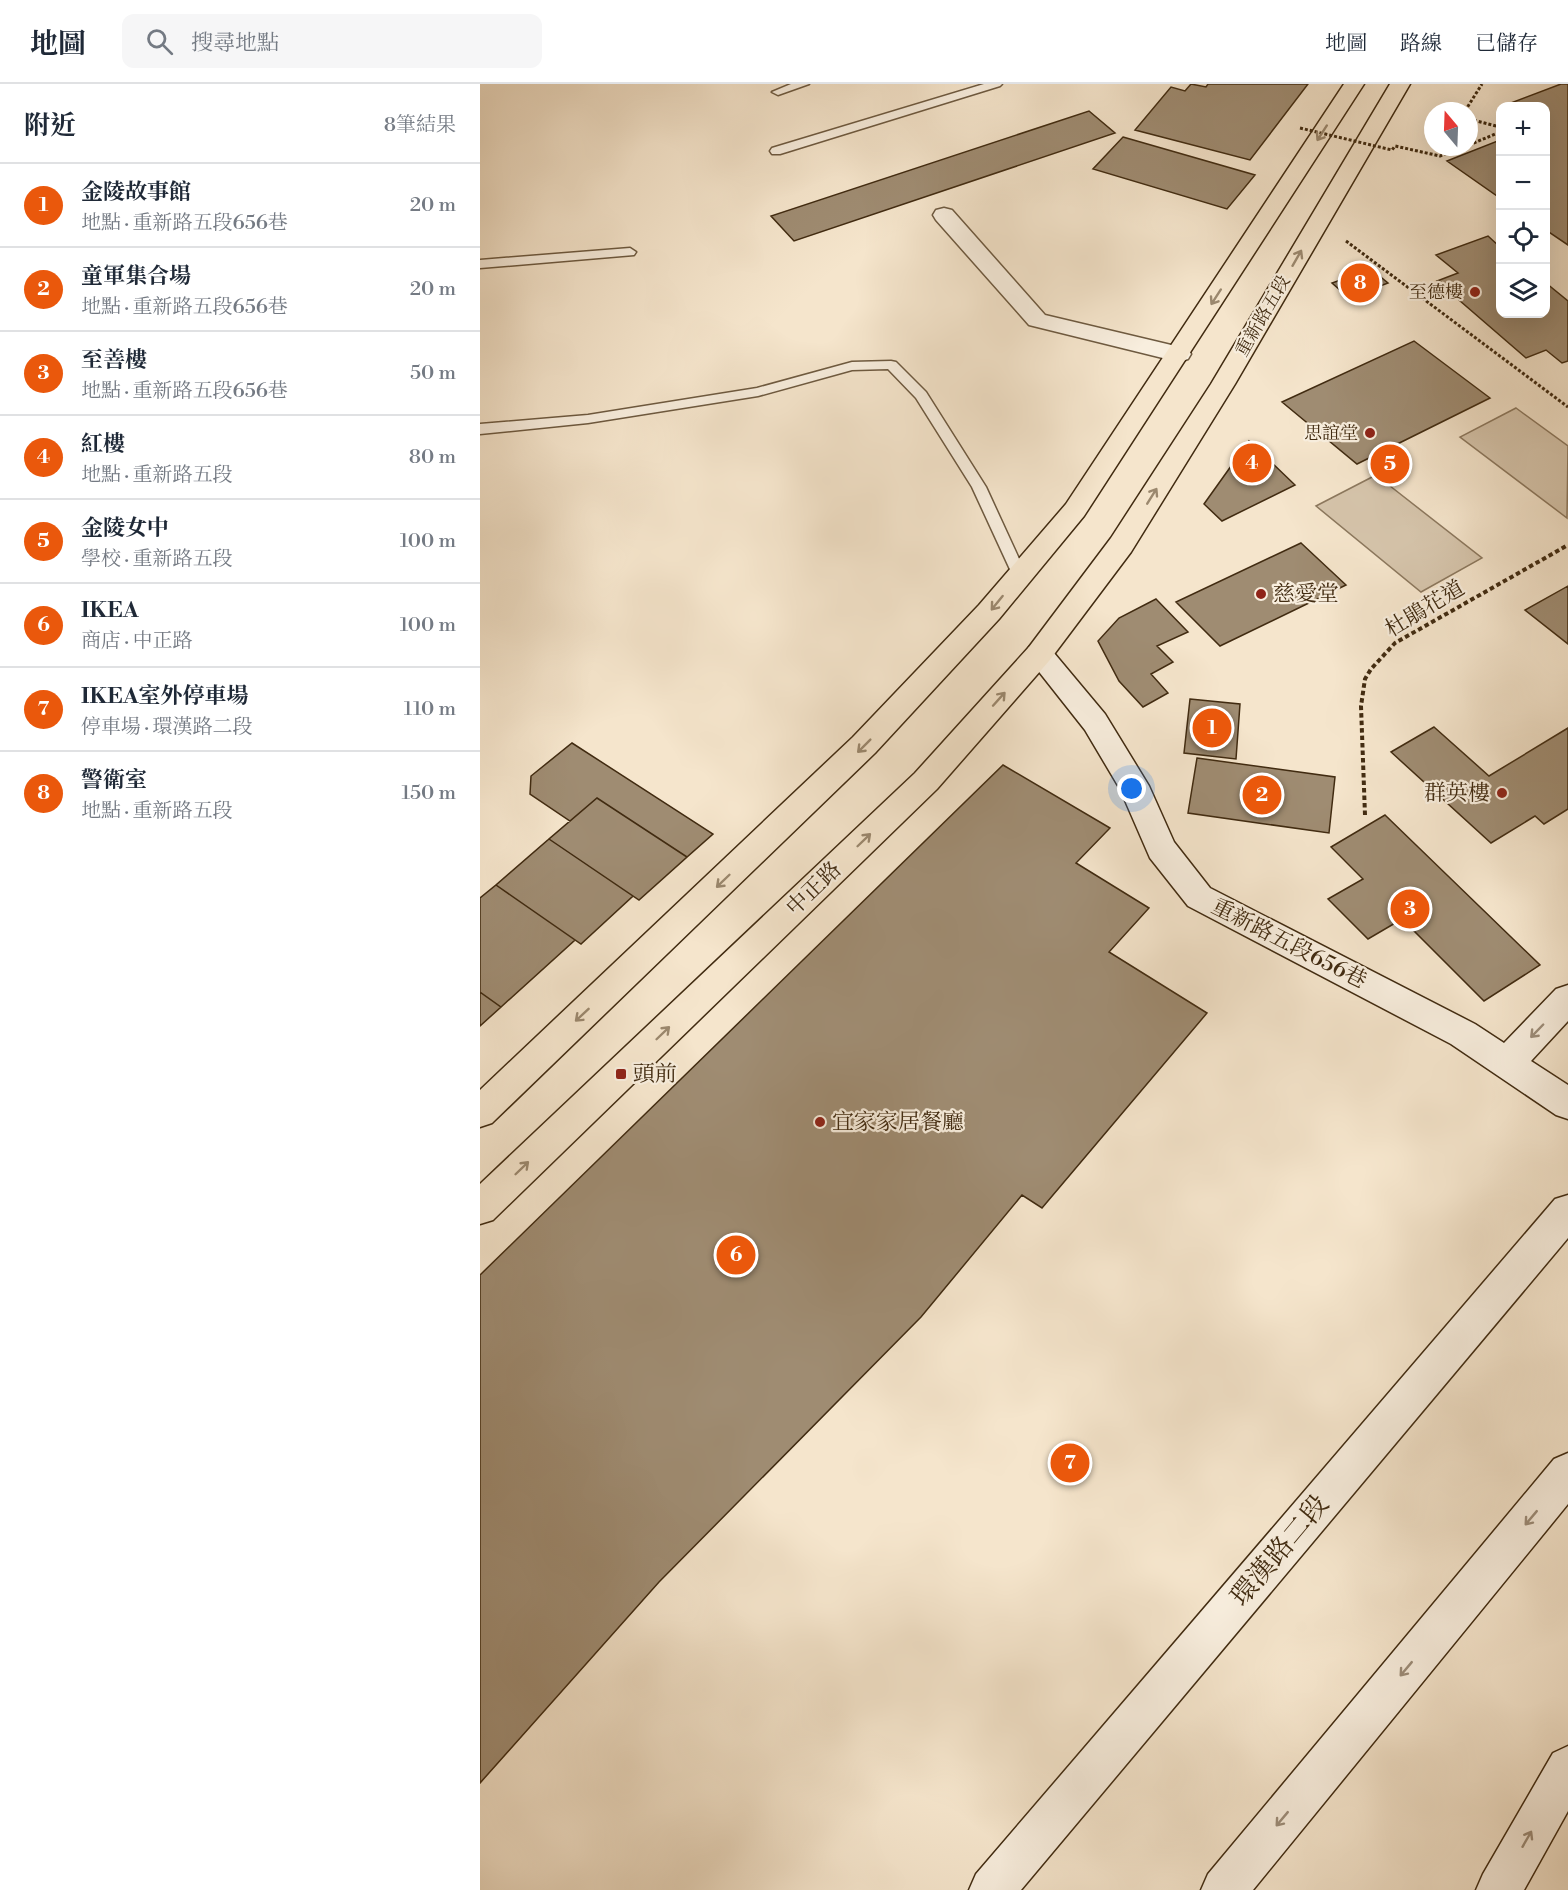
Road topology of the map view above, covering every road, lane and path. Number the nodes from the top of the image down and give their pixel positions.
1 (803, 84) edge
2 (996, 84) edge
3 (1354, 84) edge
4 (1400, 84) edge
5 (1482, 84) edge
6 (778, 92) dead end
7 (1471, 102) edge
8 (1478, 122) edge
9 (1496, 127) edge
10 (1300, 128) dead end
11 (1496, 134) edge
12 (1478, 141) edge
13 (776, 151) dead end
14 (1424, 152) edge
15 (944, 215) dead end
16 (1346, 241) dead end
17 (630, 252) dead end
18 (480, 264) edge
19 (1179, 354) junction
20 (1568, 407) edge
21 (480, 429) edge
22 (1121, 545) joint
23 (1568, 545) edge
24 (1019, 574) junction
25 (1039, 654) junction
26 (1365, 815) dead end
27 (1568, 999) edge
28 (1507, 1063) junction
29 (1568, 1104) edge
30 (480, 1112) edge
31 (480, 1209) edge
32 (1568, 1211) edge
33 (1568, 1473) edge
34 (1568, 1768) edge
35 (993, 1890) edge
36 (1224, 1890) edge
37 (1498, 1890) edge

1 - 6 lane
2 - 13 lane
3 -> 19 main road
22 -> 4 main road, 重新路五段
5 - 7 path
8 - 9 path
10 - 14 path, bridge
11 - 12 path
15 - 19 street
16 - 20 path
17 - 18 lane
19 - 24 main road
21 - 24 lane
22 - 25 main road, 中正路
23 - 26 path, 杜鵑花道
24 -> 30 main road
25 - 28 street, 重新路五段656巷
31 -> 25 main road, 中正路
27 -> 28 street
28 - 29 street, 重新路五段656巷
32 - 35 street, 環漢路二段
33 -> 36 street
37 -> 34 street

